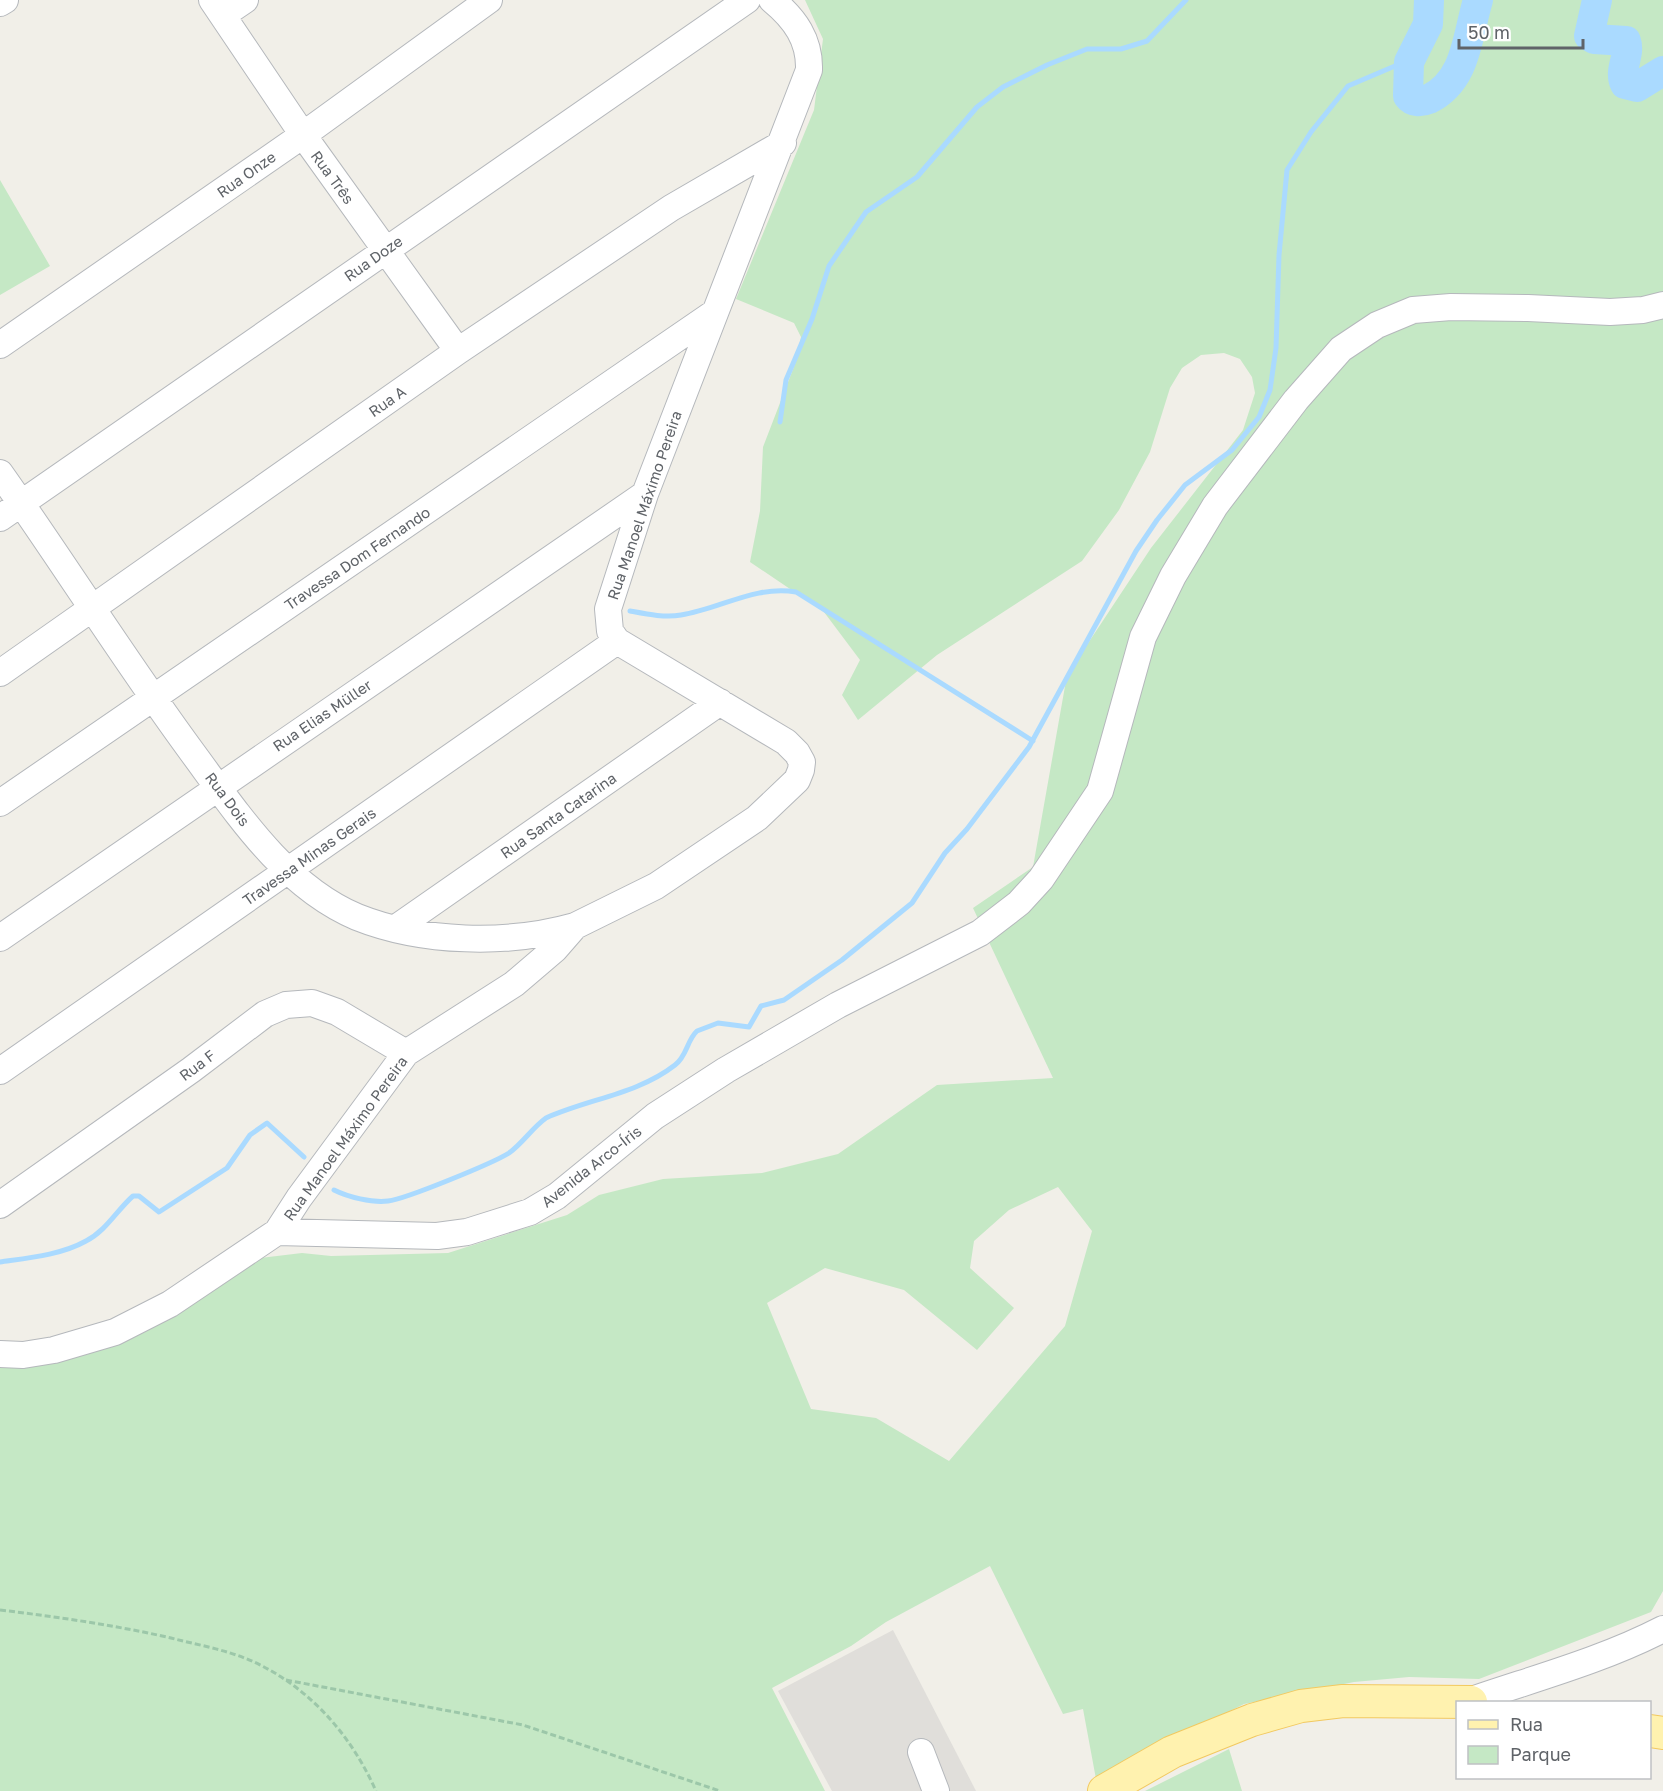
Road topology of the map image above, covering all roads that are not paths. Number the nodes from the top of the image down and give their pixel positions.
1 (5, 0) edge
2 (245, 0) edge
3 (489, 0) edge
4 (747, 0) edge
5 (772, 0) edge
6 (791, 0) edge
7 (0, 3) edge
8 (218, 8) edge
9 (806, 43) junction
10 (303, 135) junction
11 (783, 143) junction
12 (386, 249) junction
13 (1663, 304) edge
14 (714, 313) junction
15 (0, 345) edge
16 (458, 351) junction
17 (0, 472) edge
18 (645, 494) junction
19 (21, 503) junction
20 (0, 518) edge
21 (92, 610) junction
22 (617, 641) junction
23 (0, 673) edge
24 (152, 698) junction
25 (720, 702) junction
26 (218, 786) junction
27 (0, 803) edge
28 (289, 871) junction
29 (575, 926) junction
30 (396, 928) junction
31 (0, 938) edge
32 (406, 1053) junction
33 (0, 1071) edge
34 (0, 1205) edge
35 (277, 1233) junction
36 (0, 1354) edge
37 (1663, 1629) edge
38 (1469, 1701) edge
39 (1456, 1702) edge
40 (921, 1752) dead end
41 (936, 1791) edge
42 (1104, 1791) edge

1 - 7 street
2 - 8 street
3 - 10 street, Rua Onze
4 - 12 street, Rua Doze
5 - 9 street, Rua Manoel Máximo Pereira
6 - 9 street
8 - 10 street, Rua Três
9 - 11 street, Rua Manoel Máximo Pereira
10 - 12 street, Rua Três
10 - 15 street, Rua Onze
11 - 14 street, Rua Manoel Máximo Pereira
11 - 16 street, Rua A
12 - 16 street, Rua Três
12 - 19 street, Rua Doze
13 - 35 street, Avenida Arco-Íris
14 - 18 street, Rua Manoel Máximo Pereira
14 - 24 street, Travessa Dom Fernando
16 - 21 street, Rua A
17 - 19 street, Rua Dois
18 - 22 street, Rua Manoel Máximo Pereira
18 - 26 street, Rua Elias Müller
19 - 20 street, Rua Doze
19 - 21 street, Rua Dois
21 - 23 street, Rua A
21 - 24 street, Rua Dois
22 - 25 street, Rua Manoel Máximo Pereira
22 - 28 street, Travessa Minas Gerais
24 - 26 street, Rua Dois
24 - 27 street, Travessa Dom Fernando
25 - 29 street, Rua Manoel Máximo Pereira
25 - 30 street, Rua Santa Catarina
26 - 28 street, Rua Dois
26 - 31 street, Rua Elias Müller
28 - 30 street, Rua Dois
28 - 33 street, Travessa Minas Gerais
29 - 30 street, Rua Dois
29 - 32 street, Rua Manoel Máximo Pereira
32 - 34 street, Rua F
32 - 35 street, Rua Manoel Máximo Pereira
35 - 36 street
37 - 38 street
39 - 42 main road
40 - 41 street

